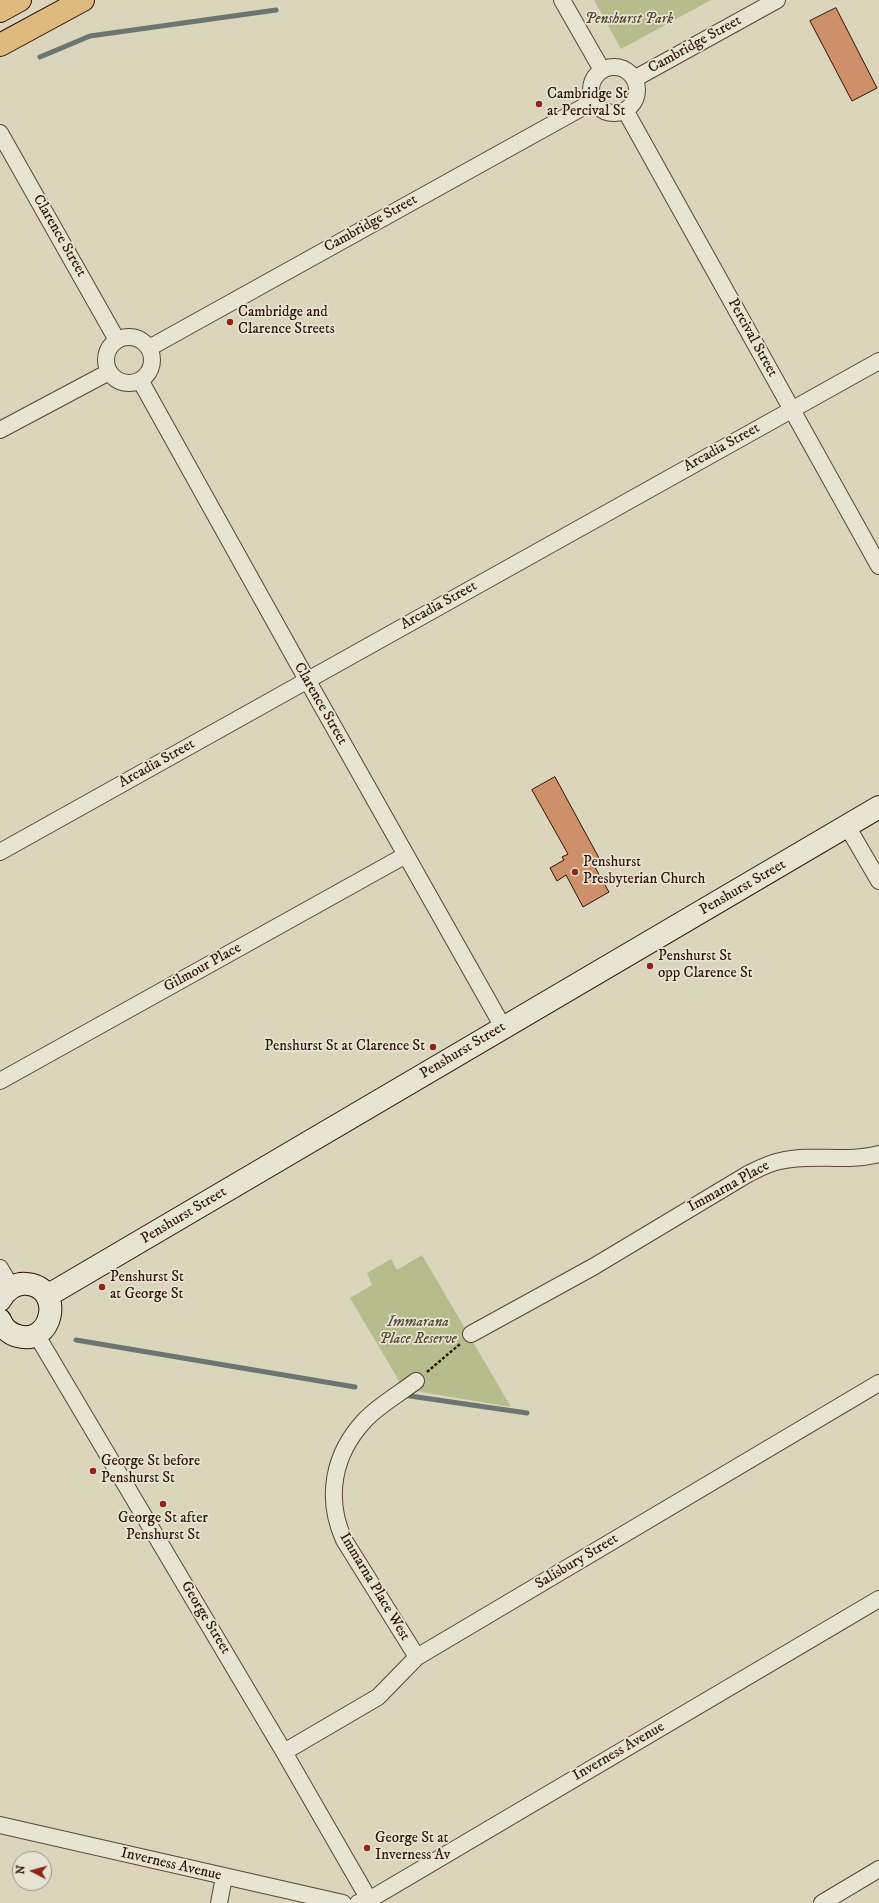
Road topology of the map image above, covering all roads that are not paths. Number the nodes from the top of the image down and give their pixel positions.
1 (20, 0) edge
2 (83, 0) edge
3 (562, 0) edge
4 (777, 0) edge
5 (0, 12) edge
6 (0, 45) edge
7 (602, 70) junction
8 (634, 79) junction
9 (594, 101) junction
10 (625, 110) junction
11 (0, 133) edge
12 (117, 340) junction
13 (149, 348) junction
14 (879, 361) edge
15 (109, 372) junction
16 (140, 380) junction
17 (792, 409) junction
18 (0, 430) edge
19 (879, 566) edge
20 (307, 680) junction
21 (879, 807) edge
22 (847, 826) junction
23 (0, 852) edge
24 (406, 855) junction
25 (879, 881) edge
26 (503, 1027) junction
27 (0, 1081) edge
28 (879, 1154) edge
29 (0, 1268) edge
30 (5, 1294) edge
31 (47, 1296) junction
32 (0, 1323) edge
33 (36, 1334) junction
34 (471, 1334) road end
35 (416, 1381) road end
36 (879, 1383) edge
37 (879, 1599) edge
38 (417, 1657) junction
39 (284, 1752) junction
40 (0, 1825) edge
41 (879, 1869) edge
42 (224, 1877) junction
43 (366, 1902) edge
44 (219, 1903) edge
45 (343, 1903) edge
46 (822, 1903) edge

1 - 5 highway
2 - 6 highway
3 - 7 street
4 - 8 street, Cambridge Street
7 - 8 street
7 - 9 street
8 - 10 street
9 - 10 street
9 - 13 street, Cambridge Street
10 - 17 street, Percival Street
11 - 12 street, Clarence Street
12 - 13 street
12 - 15 street
13 - 16 street
14 - 17 street, Arcadia Street
15 - 16 street
15 - 18 street
16 - 20 street, Clarence Street
17 - 19 street, Percival Street
17 - 20 street, Arcadia Street
20 - 23 street, Arcadia Street
20 - 24 street, Clarence Street
21 - 22 main road, Penshurst Street
22 - 25 street
22 - 26 main road, Penshurst Street
24 - 26 street, Clarence Street
24 - 27 street, Gilmour Place
26 - 31 main road, Penshurst Street
28 - 34 street, Immarna Place
29 - 30 street
30 - 31 main road
31 - 33 main road
32 - 33 main road
33 - 39 street, George Street
35 - 38 street, Immarna Place West
36 - 38 street, Salisbury Street
37 - 43 street, Inverness Avenue
38 - 39 street, Salisbury Street
39 - 43 street, George Street
40 - 42 street, Inverness Avenue
41 - 46 street
42 - 44 street
42 - 45 street, Inverness Avenue

